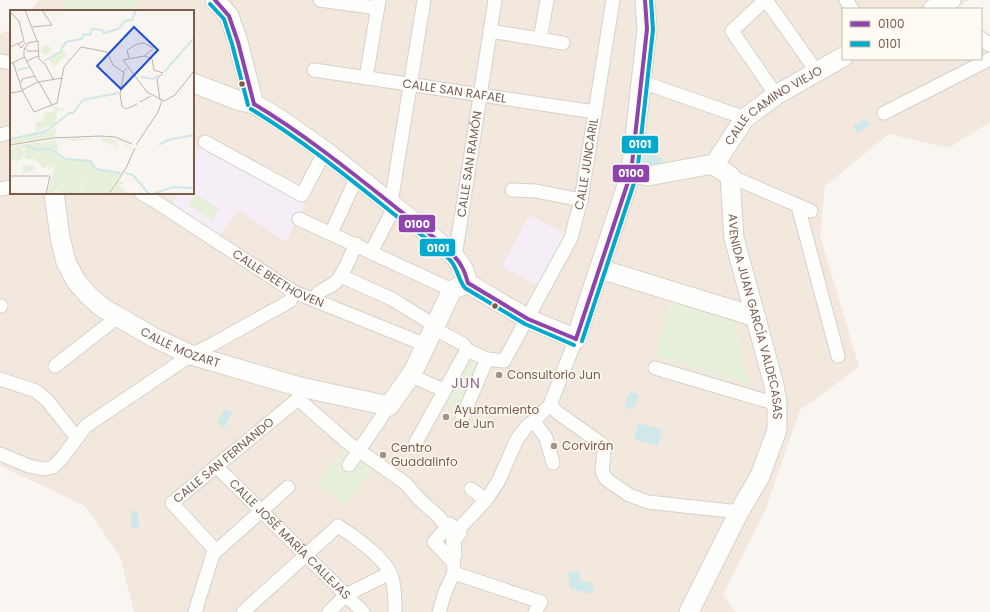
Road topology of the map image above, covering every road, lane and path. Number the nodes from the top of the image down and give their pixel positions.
1 (215, 0) edge
2 (320, 0) edge
3 (424, 0) edge
4 (495, 0) edge
5 (547, 0) edge
6 (613, 0) edge
7 (645, 0) edge
8 (766, 0) edge
9 (951, 0) edge
10 (378, 4) edge
11 (935, 8) edge
12 (490, 31) junction
13 (540, 39) junction
14 (982, 39) edge
15 (563, 43) dead end
16 (990, 45) edge
17 (842, 58) edge
18 (990, 59) edge
19 (0, 61) edge
20 (10, 62) edge
21 (314, 70) dead end
22 (817, 72) junction
23 (366, 78) junction
24 (194, 82) edge
25 (642, 82) junction
26 (410, 84) junction
27 (480, 95) junction
28 (776, 95) junction
29 (254, 104) junction
30 (595, 112) junction
31 (884, 113) dead end
32 (745, 118) junction
33 (10, 132) edge
34 (0, 135) edge
35 (205, 142) dead end
36 (325, 151) junction
37 (714, 165) junction
38 (631, 173) junction
39 (730, 176) junction
40 (357, 177) junction
41 (10, 187) edge
42 (0, 189) edge
43 (512, 190) dead end
44 (54, 194) edge
45 (143, 194) edge
46 (581, 200) junction
47 (393, 205) junction
48 (798, 206) junction
49 (811, 211) dead end
50 (299, 219) dead end
51 (331, 233) junction
52 (356, 244) junction
53 (371, 252) junction
54 (455, 257) junction
55 (600, 269) junction
56 (341, 276) junction
57 (460, 286) junction
58 (294, 292) junction
59 (314, 300) junction
60 (118, 317) junction
61 (756, 317) junction
62 (528, 319) junction
63 (431, 333) junction
64 (576, 339) junction
65 (467, 350) junction
66 (191, 355) junction
67 (838, 356) dead end
68 (487, 359) junction
69 (55, 366) dead end
70 (655, 368) dead end
71 (410, 376) junction
72 (0, 379) edge
73 (444, 390) junction
74 (299, 393) junction
75 (777, 404) junction
76 (550, 405) junction
77 (388, 406) junction
78 (462, 418) dead end
79 (534, 422) junction
80 (76, 437) junction
81 (416, 442) dead end
82 (359, 450) junction
83 (0, 454) edge
84 (553, 463) dead end
85 (349, 465) dead end
86 (216, 466) junction
87 (288, 487) dead end
88 (471, 489) dead end
89 (486, 500) junction
90 (261, 511) junction
91 (739, 512) junction
92 (453, 531) junction
93 (216, 551) junction
94 (306, 555) junction
95 (453, 558) junction
96 (390, 573) junction
97 (454, 573) junction
98 (346, 595) junction
99 (195, 612) edge
100 (243, 612) edge
101 (329, 612) edge
102 (363, 612) edge
103 (395, 612) edge
104 (439, 612) edge
105 (535, 612) edge
106 (689, 612) edge

1 - 29 street
2 - 10 street
3 - 26 street
4 - 12 street, CALLE SAN RAMÓN
5 - 13 street
6 - 30 street, CALLE JUNCARIL
7 - 25 street
8 - 22 street
8 - 28 street
9 - 11 street
10 - 23 street
12 - 13 street
12 - 27 street, CALLE SAN RAMÓN
13 - 15 street
14 - 16 street
17 - 22 street, CALLE CAMINO VIEJO
18 - 31 street
19 - 20 street
21 - 23 street, CALLE SAN RAFAEL
22 - 28 street, CALLE CAMINO VIEJO
23 - 26 street, CALLE SAN RAFAEL
24 - 29 street
25 - 32 street
25 - 38 street
26 - 27 street, CALLE SAN RAFAEL
26 - 47 street
27 - 30 street, CALLE SAN RAFAEL
27 - 54 street, CALLE SAN RAMÓN
28 - 32 street, CALLE CAMINO VIEJO
29 - 36 street
30 - 46 street, CALLE JUNCARIL
32 - 37 street, CALLE CAMINO VIEJO
33 - 34 street
35 - 36 street
36 - 40 street
37 - 38 street
37 - 39 street
38 - 55 street
39 - 48 street
39 - 61 street, AVENIDA JUAN GARCÍA VALDECASAS
40 - 47 street
40 - 51 street
41 - 42 street
43 - 46 street
44 - 60 street, CALLE MOZART
45 - 58 street, CALLE BEETHOVEN
46 - 62 street, CALLE JUNCARIL
47 - 53 street
47 - 54 street
48 - 49 street
48 - 67 street
50 - 51 street
51 - 52 street
52 - 53 street
52 - 56 street
53 - 57 street
54 - 57 street
55 - 61 street
55 - 64 street
56 - 59 street
56 - 63 street
57 - 62 street
57 - 63 street
58 - 59 street, CALLE BEETHOVEN
58 - 66 street
59 - 63 street, CALLE BEETHOVEN
60 - 66 street, CALLE MOZART
60 - 69 street
61 - 75 street, AVENIDA JUAN GARCÍA VALDECASAS
62 - 64 street
62 - 68 street, CALLE JUNCARIL
63 - 65 street
63 - 71 street
64 - 76 street
65 - 68 street
65 - 73 street
66 - 74 street, CALLE MOZART
66 - 80 street
68 - 78 street
70 - 75 street
71 - 73 street
71 - 77 street
72 - 80 street
73 - 81 street
74 - 77 street, CALLE MOZART
74 - 82 street
74 - 86 street, CALLE SAN FERNANDO
75 - 91 street, AVENIDA JUAN GARCÍA VALDECASAS
76 - 79 street
76 - 91 street
77 - 82 street
79 - 84 street
79 - 89 street
80 - 83 street
82 - 85 street
82 - 92 street
86 - 90 street, CALLE JOSÉ MARÍA CALLEJAS
86 - 93 street, CALLE SAN FERNANDO
87 - 90 street
88 - 89 street
89 - 92 street
90 - 93 street
90 - 94 street, CALLE JOSÉ MARÍA CALLEJAS
91 - 106 street, AVENIDA JUAN GARCÍA VALDECASAS
92 - 95 street
92 - 95 street
93 - 99 street
94 - 96 street
94 - 98 street, CALLE JOSÉ MARÍA CALLEJAS
94 - 100 street
95 - 97 street
96 - 98 street
96 - 103 street
97 - 104 street
97 - 105 street
98 - 101 street
98 - 102 street, CALLE JOSÉ MARÍA CALLEJAS

